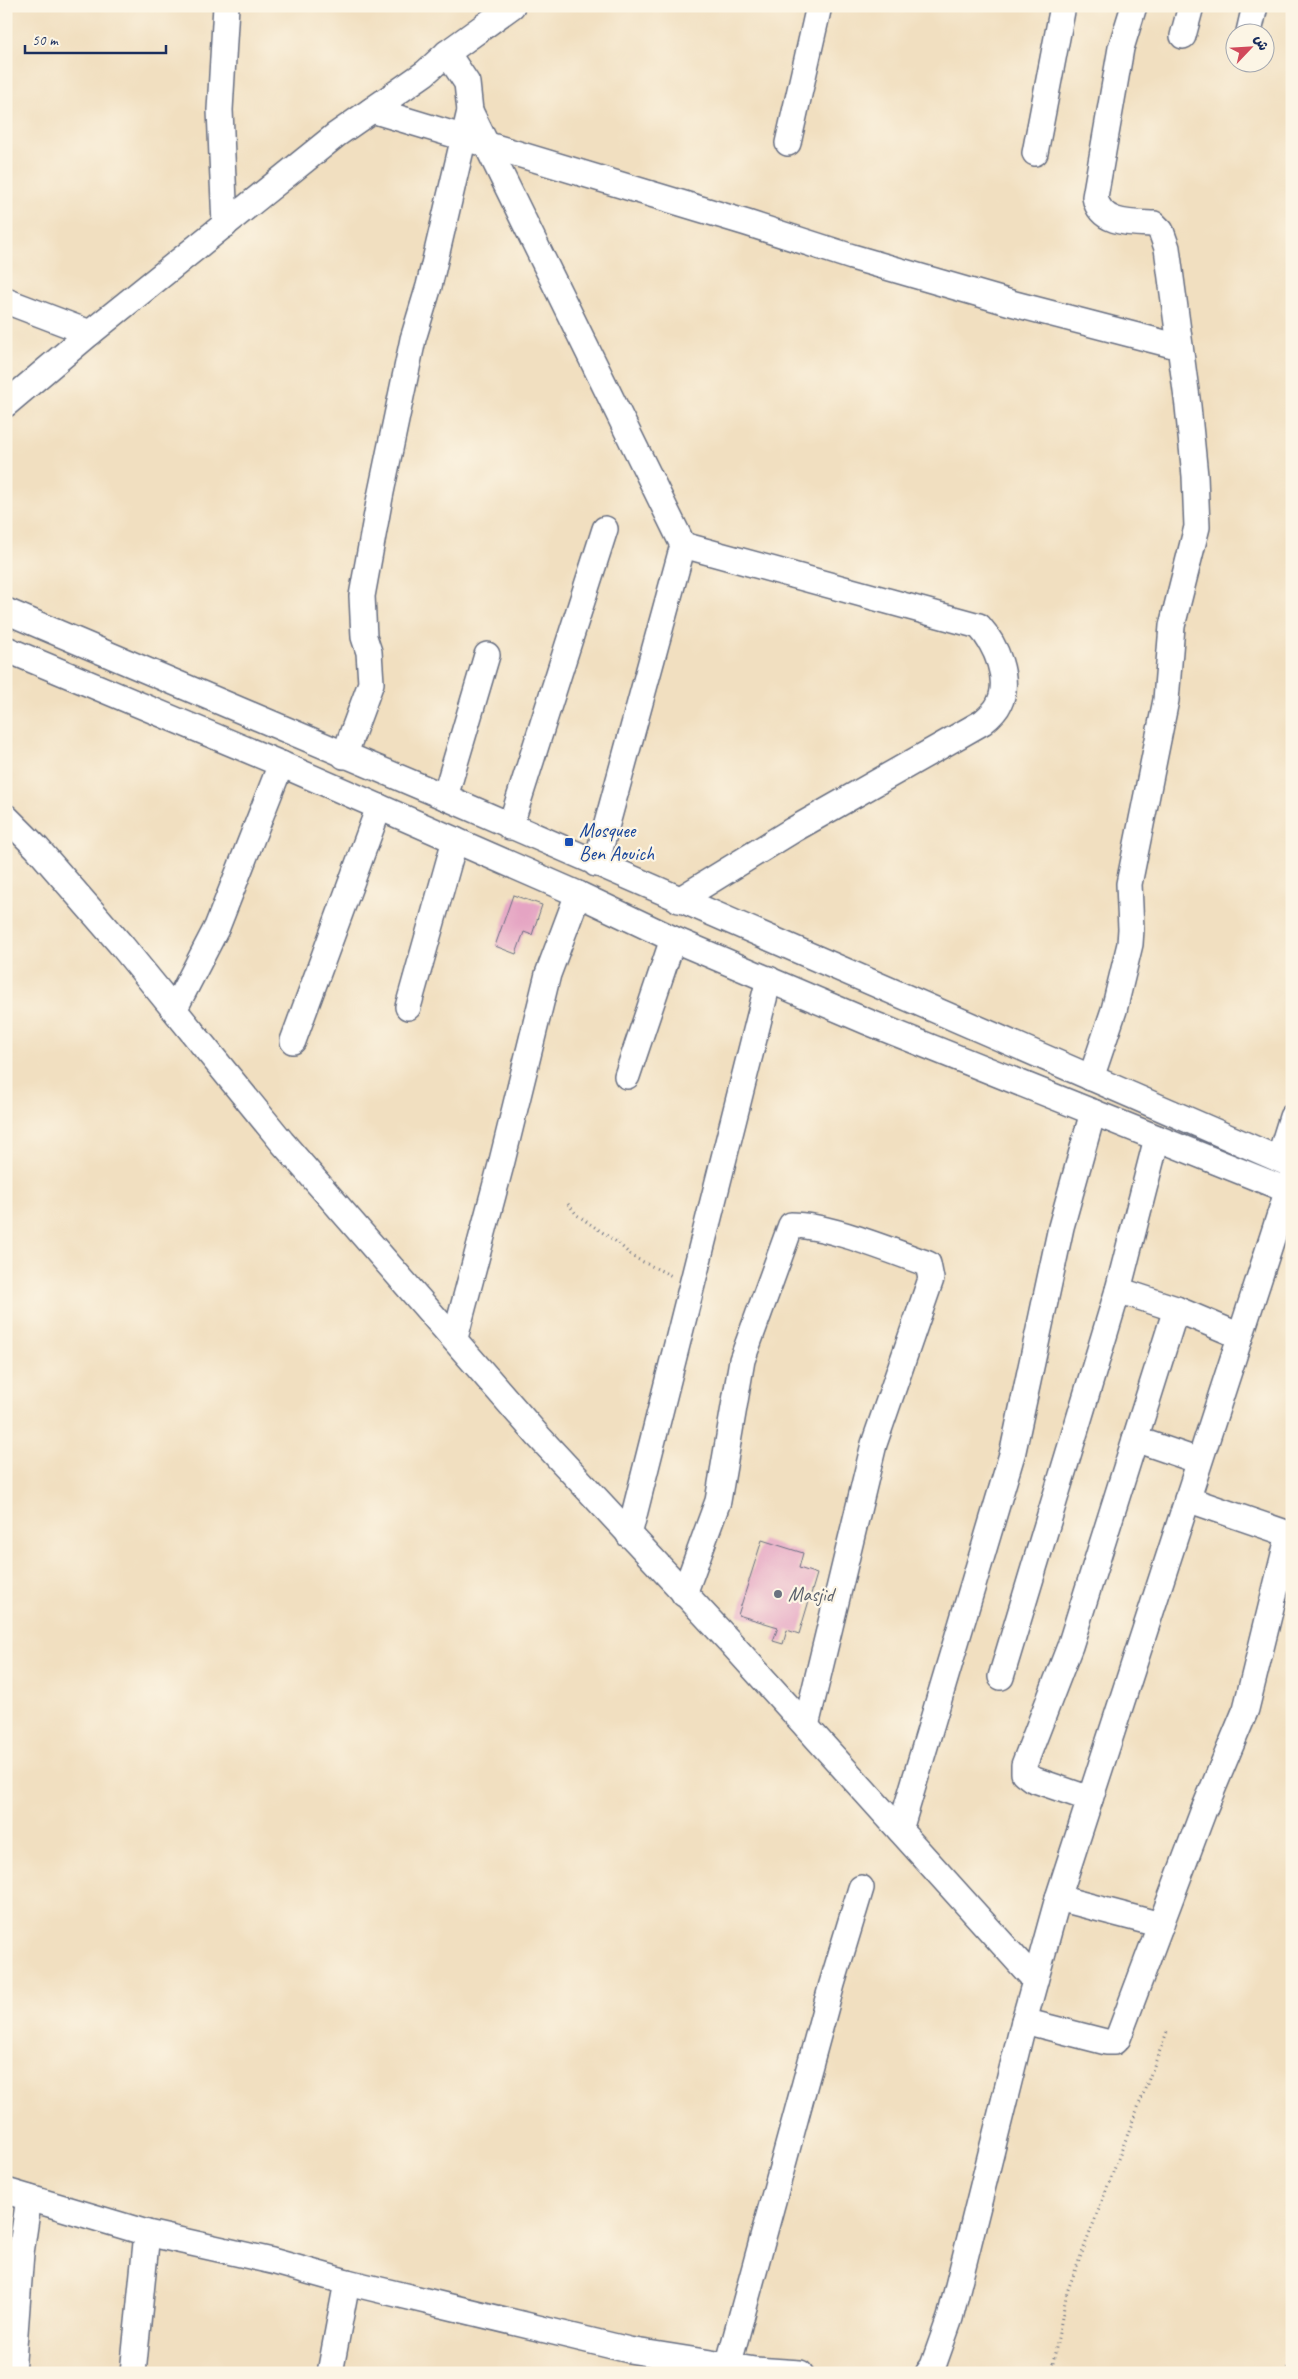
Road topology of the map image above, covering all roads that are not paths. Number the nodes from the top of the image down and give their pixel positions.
1 (226, 6) edge
2 (512, 6) edge
3 (820, 6) edge
4 (1063, 6) edge
5 (1134, 6) edge
6 (1191, 6) edge
7 (1254, 6) edge
8 (1251, 22) edge
9 (1183, 36) dead end
10 (447, 53) junction
11 (372, 110) junction
12 (475, 141) junction
13 (788, 142) dead end
14 (1035, 153) dead end
15 (225, 225) junction
16 (6, 300) edge
17 (90, 333) junction
18 (1180, 347) junction
19 (6, 404) edge
20 (605, 529) dead end
21 (683, 545) junction
22 (6, 612) edge
23 (6, 650) edge
24 (487, 655) dead end
25 (344, 756) junction
26 (281, 764) junction
27 (445, 797) junction
28 (379, 807) junction
29 (6, 817) edge
30 (510, 827) junction
31 (455, 840) junction
32 (596, 864) junction
33 (578, 894) junction
34 (679, 900) junction
35 (673, 939) junction
36 (768, 979) junction
37 (175, 1008) junction
38 (408, 1008) dead end
39 (964, 1023) junction
40 (292, 1041) dead end
41 (951, 1056) junction
42 (627, 1076) dead end
43 (1091, 1078) junction
44 (1093, 1112) junction
45 (1292, 1117) edge
46 (1158, 1138) junction
47 (1288, 1177) edge
48 (1118, 1290) junction
49 (1176, 1309) junction
50 (1240, 1336) junction
51 (455, 1338) junction
52 (1135, 1439) junction
53 (1199, 1461) junction
54 (1187, 1498) junction
55 (629, 1534) junction
56 (684, 1594) junction
57 (1001, 1677) dead end
58 (806, 1726) junction
59 (1090, 1799) junction
60 (900, 1830) junction
61 (862, 1888) dead end
62 (1058, 1898) junction
63 (1161, 1925) junction
64 (1036, 1980) junction
65 (1024, 2021) junction
66 (17, 2194) edge
67 (147, 2234) junction
68 (347, 2282) junction
69 (728, 2366) junction
70 (929, 2372) edge
71 (12, 2373) edge
72 (133, 2373) edge
73 (330, 2373) edge
74 (800, 2373) edge

1 - 15 street
2 - 10 street
3 - 13 street
4 - 14 street
5 - 18 street
6 - 9 street
7 - 8 street
10 - 11 street
10 - 12 street
11 - 12 street
11 - 15 street
12 - 18 street
12 - 21 street
12 - 25 street
15 - 17 street
16 - 17 street
17 - 19 street
18 - 43 street
20 - 30 street
21 - 32 street
21 - 34 street
22 - 25 street
23 - 26 street
24 - 27 street
25 - 27 street
26 - 28 street
26 - 37 street
27 - 30 street
28 - 31 street
28 - 40 street
29 - 37 street
30 - 32 street
31 - 33 street
31 - 38 street
32 - 34 street
33 - 35 street
33 - 51 street
34 - 39 street
35 - 36 street
35 - 42 street
36 - 41 street
36 - 55 street
37 - 51 street
39 - 41 street
39 - 43 street
41 - 44 street
43 - 47 street
44 - 46 street
44 - 60 street
45 - 47 street
46 - 47 street
46 - 48 street
47 - 50 street
48 - 49 street
48 - 57 street
49 - 50 street
49 - 52 street
50 - 53 street
51 - 55 street
52 - 53 street
52 - 59 street
53 - 54 street
54 - 59 street
54 - 63 street
55 - 56 street
56 - 58 street
56 - 58 street
58 - 60 street
59 - 62 street
60 - 64 street
61 - 69 street
62 - 63 street
62 - 64 street
63 - 65 street
64 - 65 street
65 - 70 street
66 - 67 street
66 - 71 street
67 - 68 street
67 - 72 street
68 - 69 street
68 - 73 street
69 - 74 street

